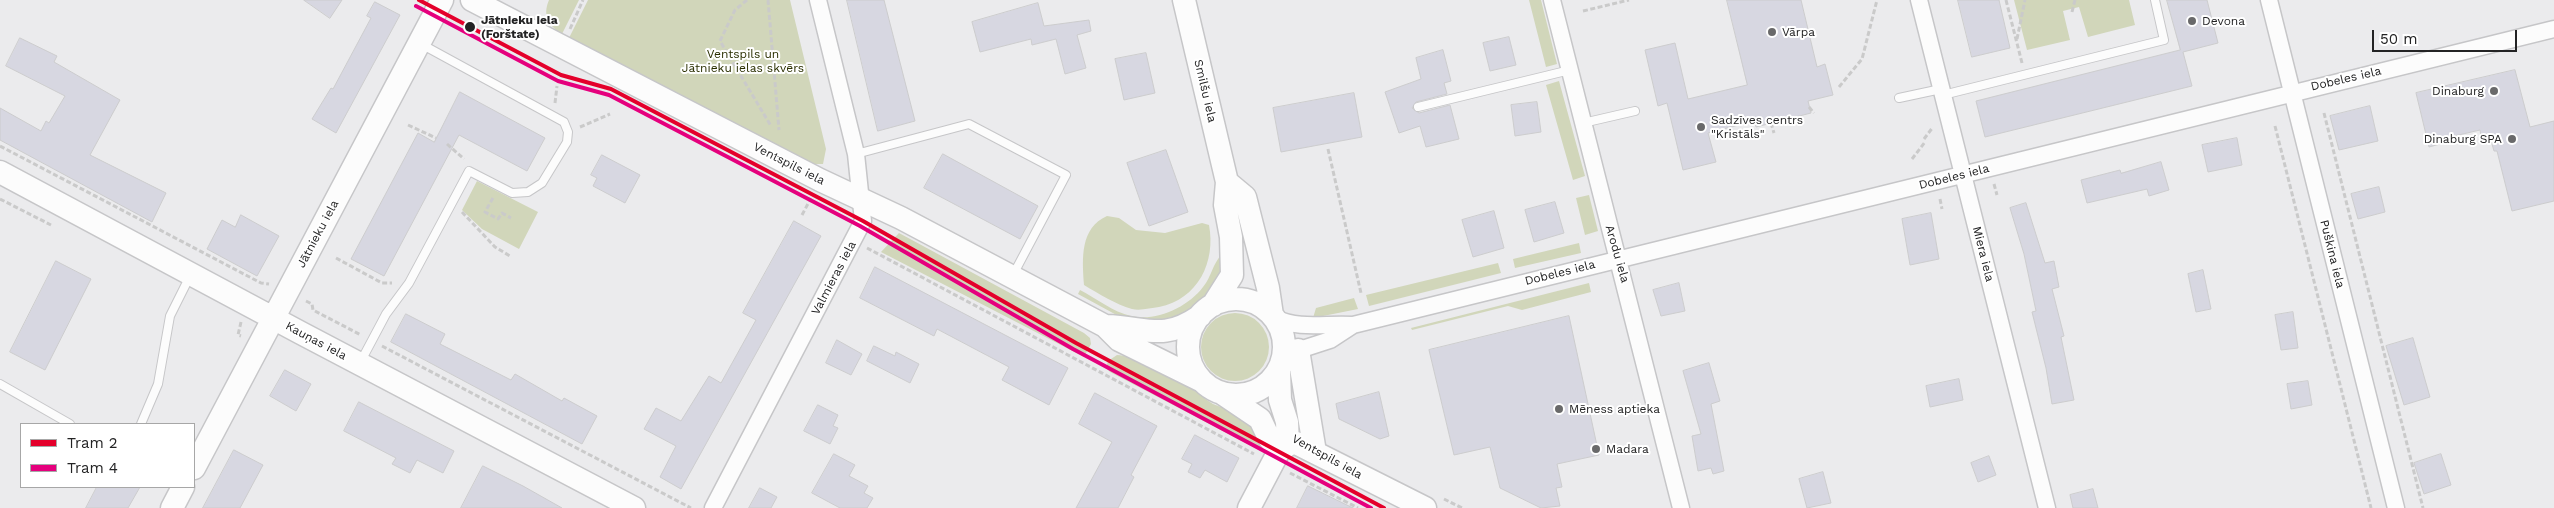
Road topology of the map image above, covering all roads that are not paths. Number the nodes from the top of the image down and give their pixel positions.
1 (442, 0) edge
2 (472, 0) edge
3 (818, 0) edge
4 (1184, 0) edge
5 (1552, 0) edge
6 (1919, 0) edge
7 (2155, 0) edge
8 (2269, 0) edge
9 (2554, 29) edge
10 (420, 43) junction
11 (1570, 70) junction
12 (1942, 92) junction
13 (2292, 92) junction
14 (1899, 98) dead end
15 (1418, 107) dead end
16 (1635, 111) dead end
17 (1583, 122) junction
18 (856, 154) junction
19 (0, 172) edge
20 (1964, 175) junction
21 (1227, 182) junction
22 (861, 200) junction
23 (1618, 258) junction
24 (191, 274) junction
25 (1012, 277) junction
26 (1206, 311) junction
27 (1273, 317) junction
28 (274, 319) junction
29 (1353, 325) junction
30 (1105, 326) junction
31 (1286, 361) junction
32 (359, 364) junction
33 (1202, 380) junction
34 (0, 384) edge
35 (1222, 394) junction
36 (68, 423) edge
37 (141, 423) edge
38 (1315, 452) junction
39 (1278, 454) junction
40 (195, 466) edge
41 (634, 508) edge
42 (713, 508) edge
43 (1250, 508) edge
44 (1424, 508) edge
45 (1681, 508) edge
46 (2047, 508) edge
47 (2396, 508) edge

1 - 10 street, Jātnieku iela
2 - 22 street, Ventspils iela
3 - 18 street, Valmieras iela
4 - 21 street, Smilšu iela
5 - 11 street, Arodu iela
6 - 12 street, Miera iela
7 - 12 lane
8 - 13 street, Puškina iela
9 - 13 street, Dobeles iela
10 - 28 street, Jātnieku iela
10 - 32 lane
11 - 15 lane
11 - 17 street, Arodu iela
12 - 14 lane
12 - 20 street, Miera iela
13 - 20 street, Dobeles iela
13 - 47 street, Puškina iela
16 - 17 lane
17 - 23 street, Arodu iela
18 - 22 street, Valmieras iela
18 - 25 lane
19 - 24 street, Kauņas iela
20 - 23 street, Dobeles iela
20 - 46 street, Miera iela
21 - 26 street, Smilšu iela
21 - 27 street
22 - 25 street, Ventspils iela
22 - 42 street, Valmieras iela
23 - 29 street, Dobeles iela
23 - 45 street, Arodu iela
24 - 28 street, Kauņas iela
24 - 37 lane
25 - 30 street, Ventspils iela
26 - 27 street
26 - 30 street, Ventspils iela
26 - 33 street
27 - 29 street
27 - 31 street
28 - 32 street, Kauņas iela
28 - 40 street, Jātnieku iela
29 - 31 street
30 - 33 street, Ventspils iela
31 - 35 street
31 - 38 street
31 - 39 street, Ventspils iela
32 - 41 street, Kauņas iela
33 - 35 street
34 - 36 lane
35 - 39 street
38 - 39 street, Ventspils iela
38 - 44 street, Ventspils iela
39 - 43 street

